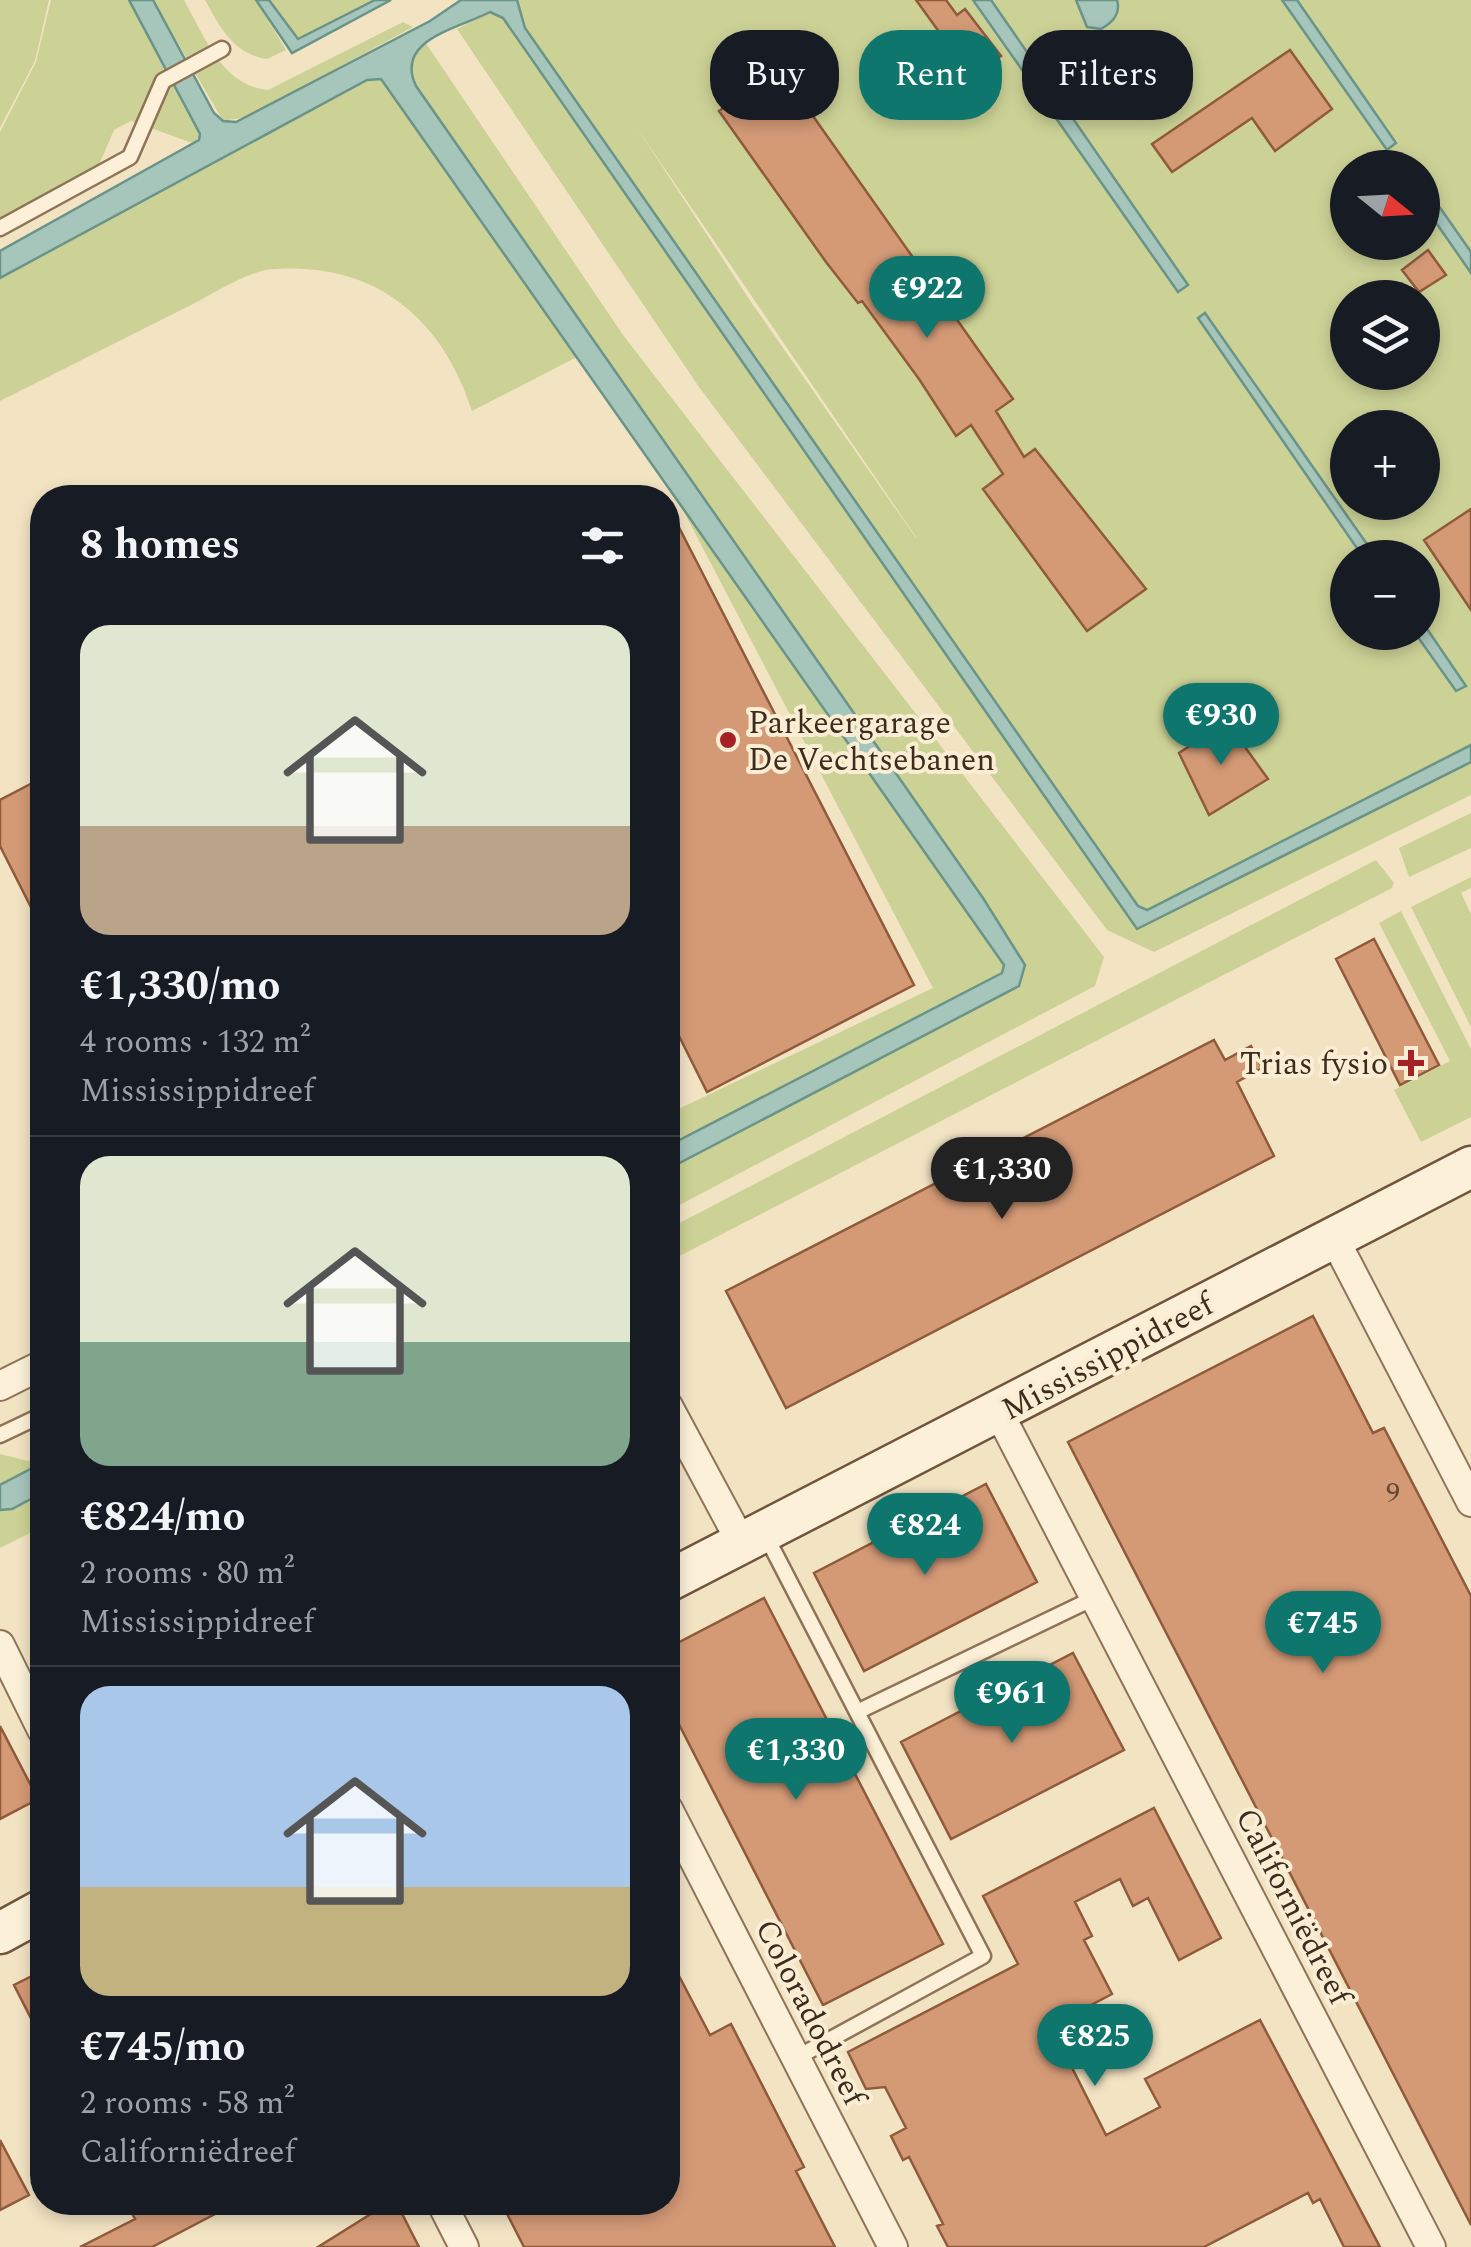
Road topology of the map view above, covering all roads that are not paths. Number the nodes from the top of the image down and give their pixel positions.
1 (222, 49) dead end
2 (0, 228) edge
3 (1471, 1167) edge
4 (1334, 1238) junction
5 (30, 1371) edge
6 (0, 1386) edge
7 (999, 1413) junction
8 (30, 1421) edge
9 (680, 1425) edge
10 (0, 1435) edge
11 (1471, 1502) edge
12 (752, 1537) junction
13 (680, 1575) edge
14 (1094, 1598) junction
15 (0, 1645) edge
16 (30, 1706) edge
17 (857, 1712) junction
18 (680, 1832) edge
19 (30, 1917) edge
20 (0, 1933) edge
21 (796, 2058) junction
22 (448, 2215) edge
23 (464, 2247) edge
24 (893, 2247) edge
25 (1432, 2247) edge

1 - 2 lane
3 - 4 street, Mississippidreef
4 - 7 street, Mississippidreef
4 - 11 street
5 - 6 street
7 - 12 street, Mississippidreef
7 - 14 street, Californiëdreef
8 - 10 lane
9 - 12 street
12 - 13 street, Mississippidreef
12 - 17 lane
14 - 17 lane
14 - 25 street, Californiëdreef
15 - 16 street
17 - 21 lane
18 - 21 street, Coloradodreef
19 - 20 street
21 - 24 street, Coloradodreef
22 - 23 street

